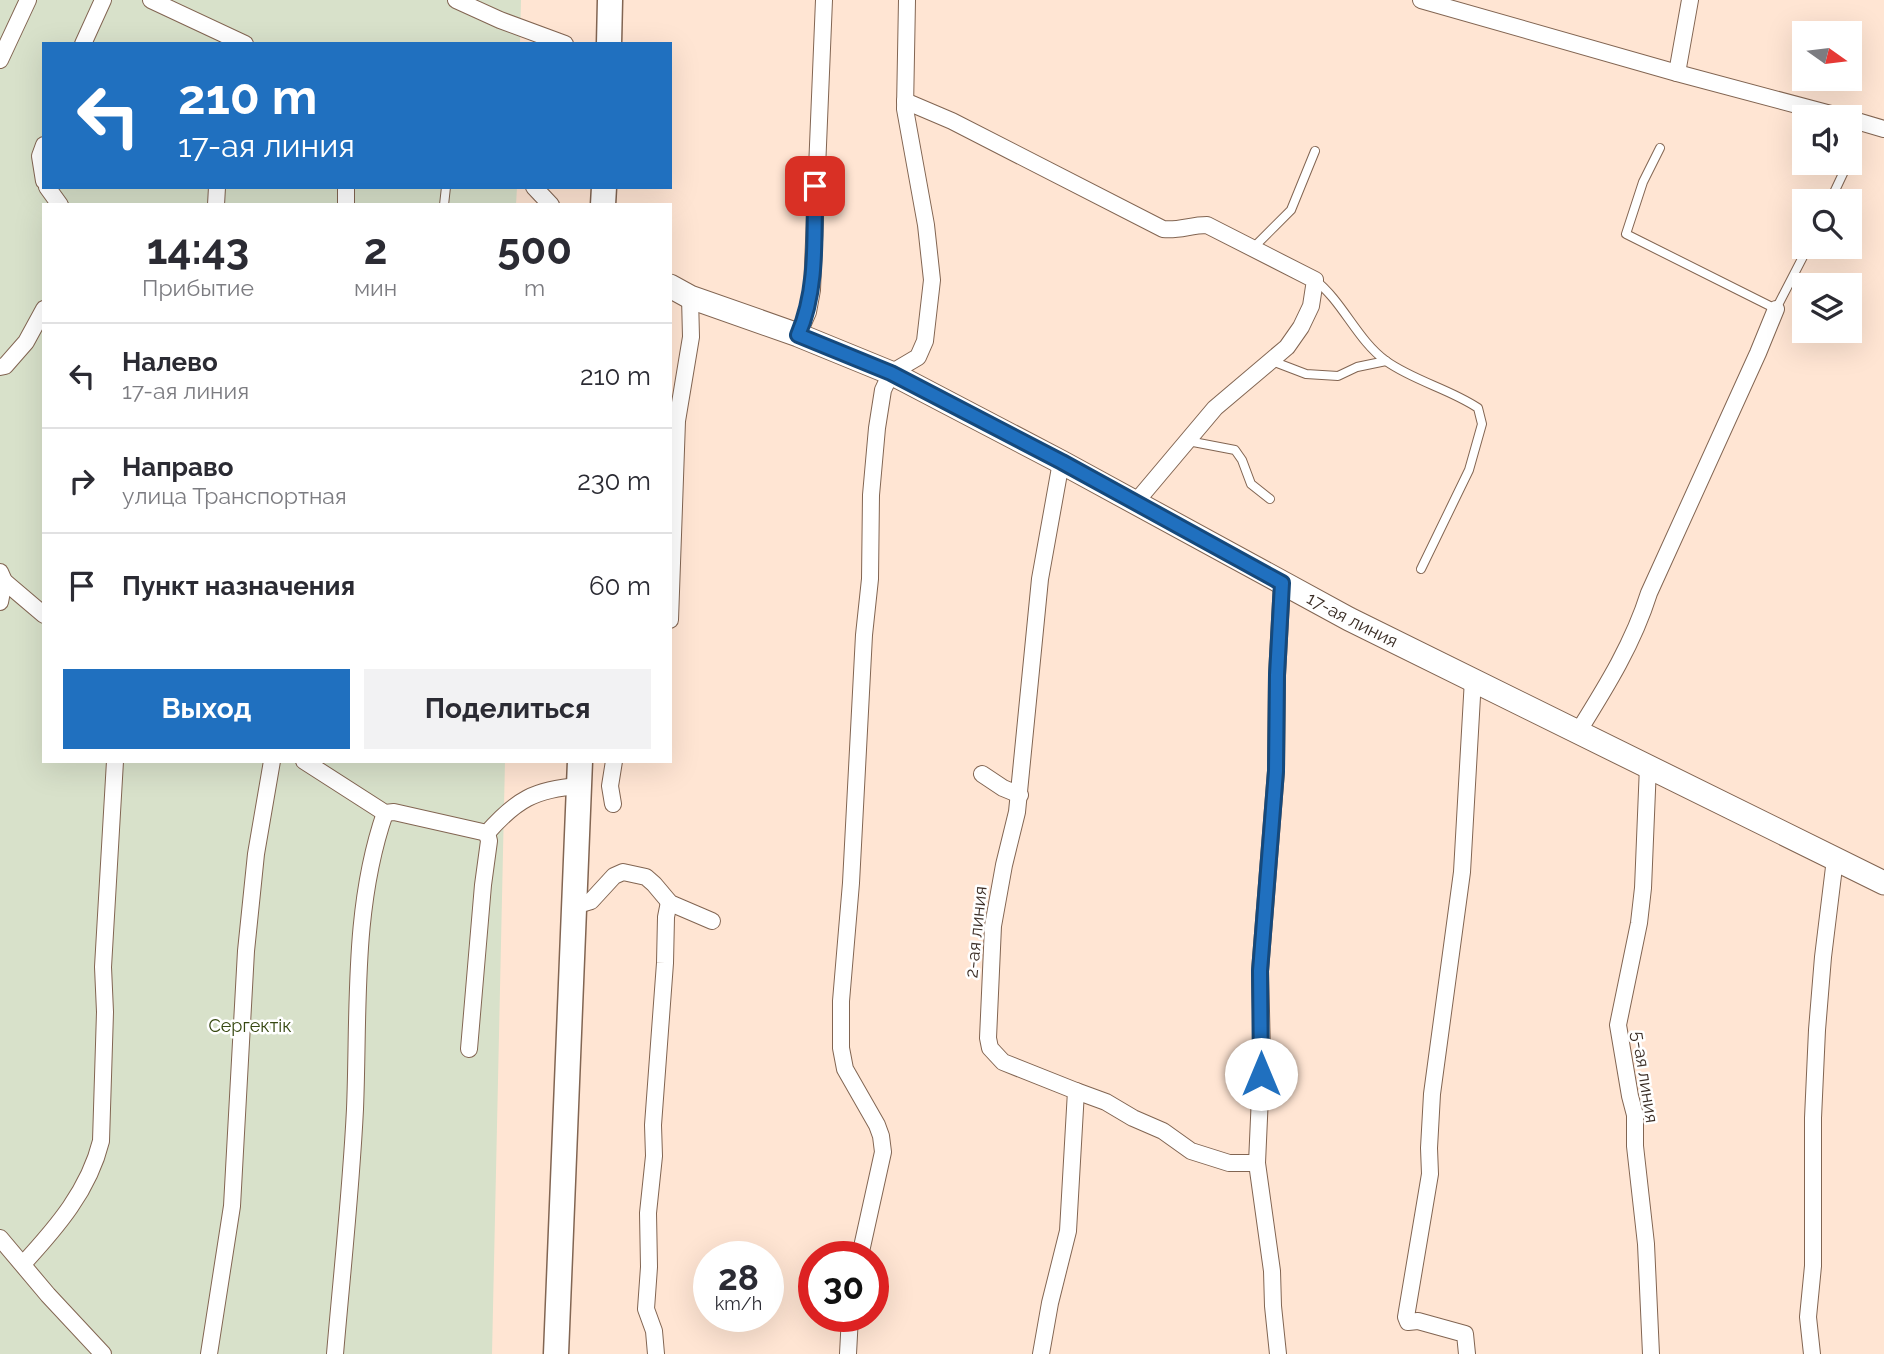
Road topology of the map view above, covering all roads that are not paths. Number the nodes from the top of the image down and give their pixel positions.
1 (28, 0) edge
2 (103, 0) edge
3 (151, 0) edge
4 (456, 0) edge
5 (610, 0) edge
6 (824, 0) edge
7 (907, 0) edge
8 (1421, 0) edge
9 (1690, 0) edge
10 (84, 42) edge
11 (238, 42) edge
12 (560, 42) edge
13 (609, 42) edge
14 (0, 60) edge
15 (1677, 73) junction
16 (905, 101) junction
17 (1797, 105) edge
18 (1862, 123) edge
19 (1884, 129) edge
20 (1661, 148) dead end
21 (42, 150) edge
22 (1314, 151) dead end
23 (42, 168) edge
24 (536, 189) edge
25 (549, 203) edge
26 (1254, 247) junction
27 (1802, 259) edge
28 (1315, 280) junction
29 (680, 291) edge
30 (1776, 309) junction
31 (42, 313) edge
32 (798, 335) junction
33 (1271, 361) junction
34 (1386, 361) junction
35 (0, 367) edge
36 (891, 373) junction
37 (1188, 441) junction
38 (1062, 462) junction
39 (1270, 499) dead end
40 (1135, 503) junction
41 (672, 563) edge
42 (1421, 569) dead end
43 (2, 576) edge
44 (1282, 583) junction
45 (0, 602) edge
46 (42, 613) edge
47 (1473, 678) junction
48 (1578, 732) junction
49 (115, 763) edge
50 (272, 763) edge
51 (307, 763) edge
52 (580, 763) edge
53 (614, 763) edge
54 (1648, 765) junction
55 (982, 774) dead end
56 (579, 786) junction
57 (1020, 795) junction
58 (613, 804) dead end
59 (384, 813) junction
60 (487, 833) junction
61 (1835, 859) junction
62 (1884, 883) edge
63 (669, 902) junction
64 (574, 906) junction
65 (712, 921) dead end
66 (469, 1049) dead end
67 (1076, 1091) junction
68 (1257, 1163) junction
69 (0, 1238) edge
70 (863, 1241) edge
71 (23, 1264) junction
72 (849, 1332) edge
73 (103, 1354) edge
74 (209, 1354) edge
75 (335, 1354) edge
76 (556, 1354) edge
77 (656, 1354) edge
78 (848, 1354) edge
79 (1041, 1354) edge
80 (1278, 1354) edge
81 (1467, 1354) edge
82 (1651, 1354) edge
83 (1812, 1354) edge

1 - 14 street
2 - 10 street
3 - 11 street
4 - 12 street
5 - 13 main road
6 - 32 street
7 - 16 street
8 - 15 street
9 - 15 street
15 - 17 street
16 - 26 street
16 - 36 street
18 - 19 street
20 - 30 lane
21 - 23 street
22 - 26 lane
24 - 25 street
26 - 28 street
27 - 30 lane
28 - 33 street
28 - 34 lane
29 - 32 street, 17-ая линия
29 - 41 street
30 - 48 street
31 - 35 street
32 - 36 street, 17-ая линия
33 - 34 lane
33 - 37 street
34 - 42 lane
36 - 38 street, 17-ая линия
36 - 70 street
37 - 39 lane
37 - 40 street
38 - 40 street, 17-ая линия
38 - 57 street, 2-ая линия
40 - 44 street, 17-ая линия
43 - 45 street
43 - 46 street
44 - 47 street, 17-ая линия
44 - 68 street
47 - 48 street, 17-ая линия
47 - 81 street
48 - 54 street, 17-ая линия
49 - 71 street
50 - 74 street
51 - 59 street
52 - 56 main road
53 - 58 street
54 - 61 street, 17-ая линия
54 - 82 street, 5-ая линия
55 - 57 street
56 - 60 street
56 - 64 main road
57 - 67 street, 2-ая линия
59 - 60 street
59 - 75 street
60 - 66 street
61 - 62 street, 17-ая линия
61 - 83 street
63 - 64 street
63 - 65 street
63 - 77 street
64 - 76 main road
67 - 68 street, 2-ая линия
67 - 79 street
68 - 80 street
69 - 71 street
71 - 73 street
72 - 78 street

